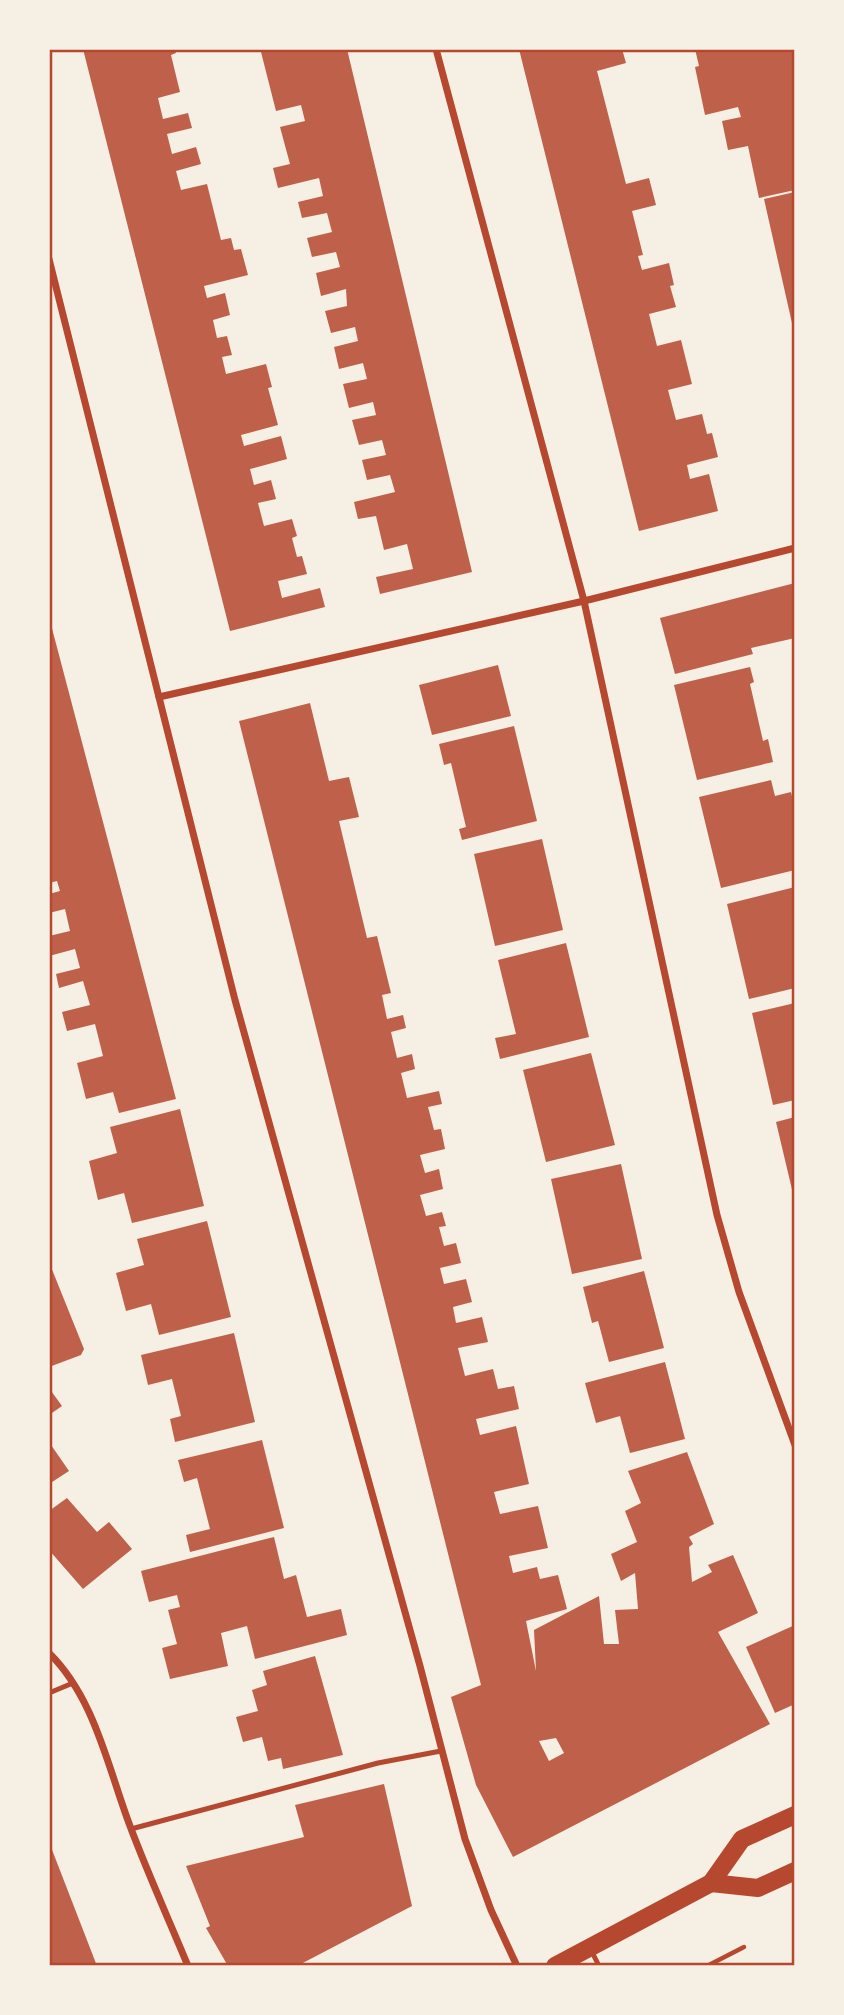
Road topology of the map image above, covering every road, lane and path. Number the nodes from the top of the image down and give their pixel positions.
1 (436, 49) edge
2 (49, 259) edge
3 (795, 548) edge
4 (584, 601) junction
5 (159, 697) junction
6 (795, 1445) edge
7 (49, 1653) edge
8 (73, 1683) junction
9 (49, 1693) edge
10 (441, 1751) junction
11 (795, 1815) edge
12 (131, 1829) junction
13 (795, 1871) edge
14 (711, 1883) junction
15 (589, 1947) junction
16 (744, 1947) dead end
17 (188, 1966) edge
18 (517, 1966) edge
19 (555, 1966) edge
20 (599, 1966) edge
21 (707, 1966) edge

1 - 4 street
2 - 5 street
3 - 4 street
4 - 5 street
4 - 6 street
5 - 10 street
7 - 8 street
8 - 9 lane
8 - 12 street
10 - 12 lane
10 - 18 street
11 - 14 main road
12 - 17 street
13 - 14 main road
14 - 15 main road
15 - 19 main road
15 - 20 lane
16 - 21 path

